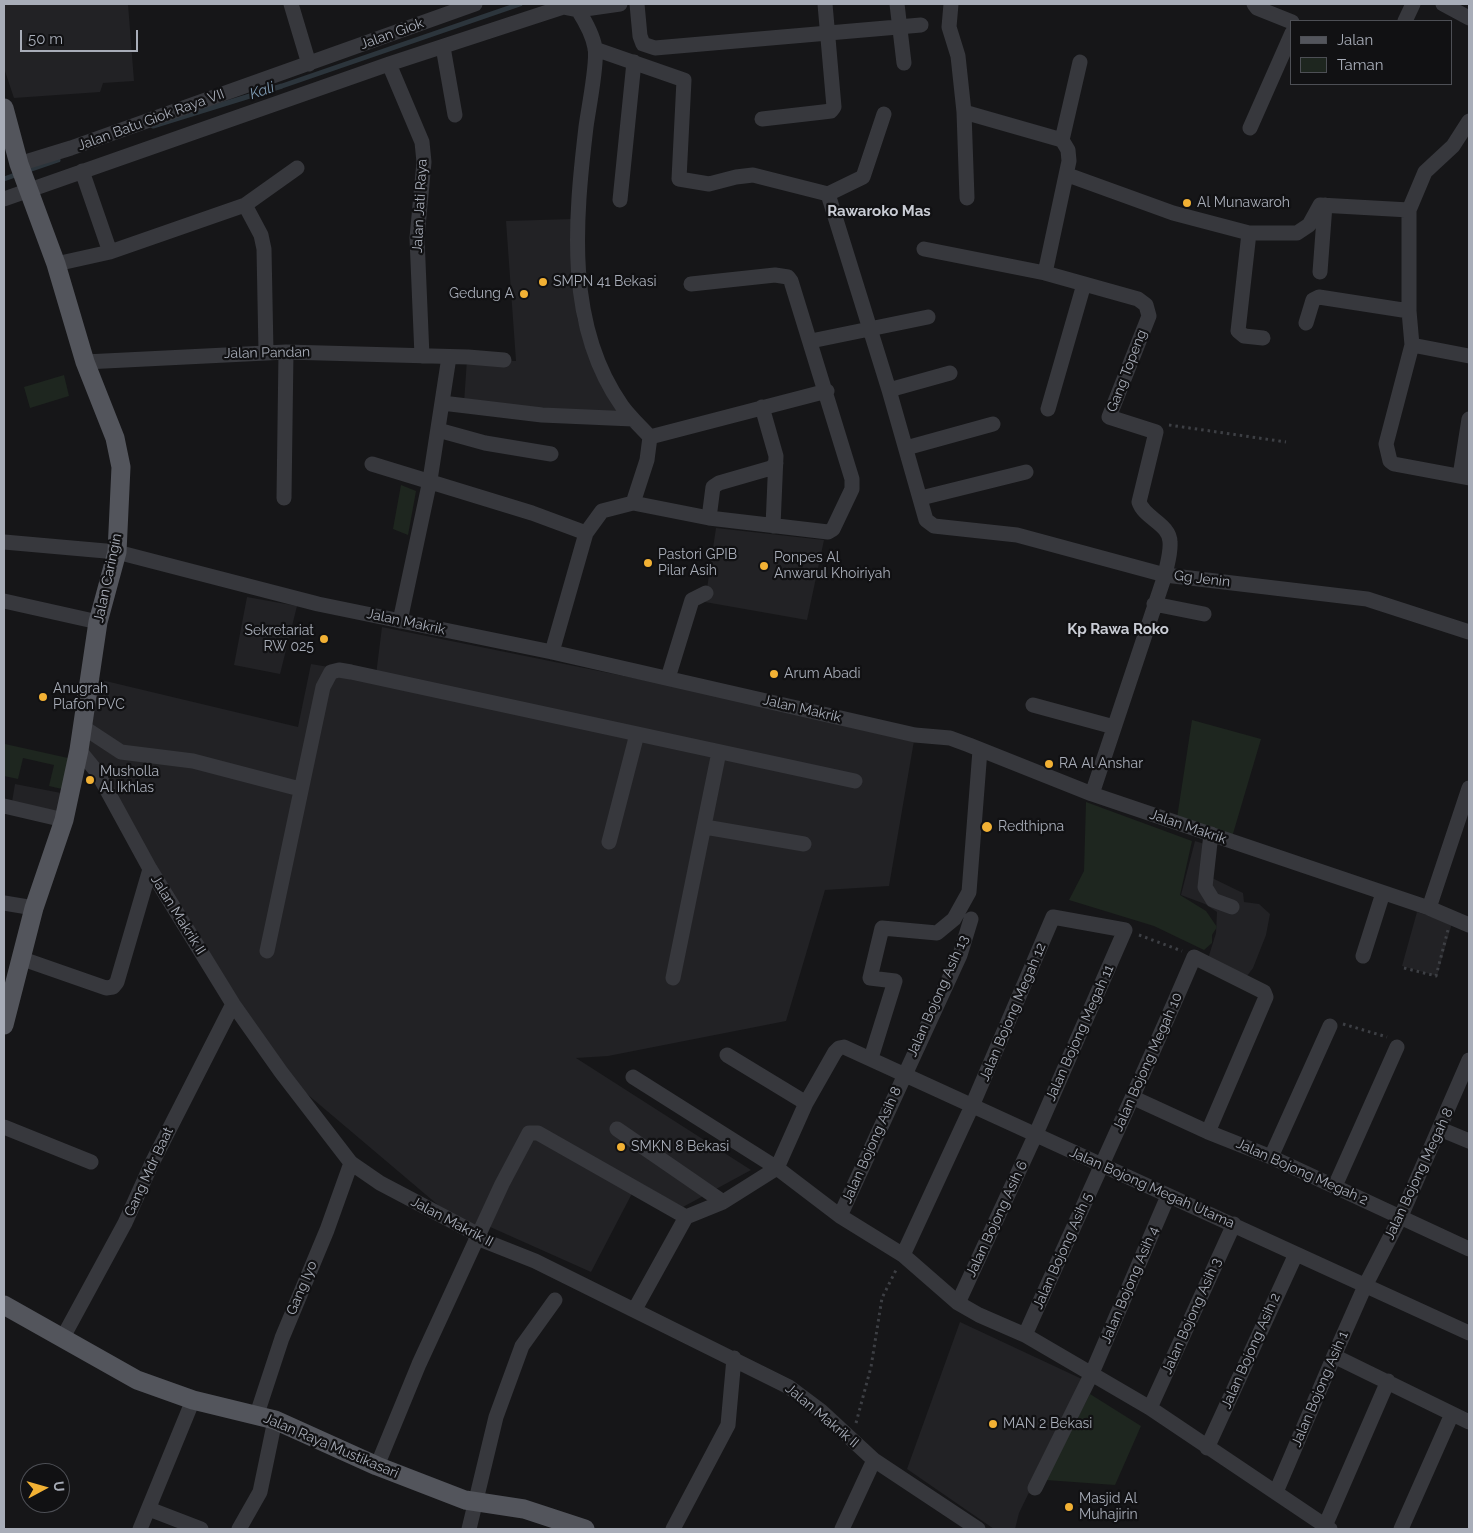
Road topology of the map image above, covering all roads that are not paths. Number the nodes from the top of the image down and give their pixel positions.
1 (291, 4) edge
2 (475, 4) edge
3 (620, 4) edge
4 (637, 4) edge
5 (825, 4) edge
6 (897, 4) edge
7 (951, 4) edge
8 (1254, 4) edge
9 (1413, 4) edge
10 (1443, 4) edge
11 (578, 10) junction
12 (1469, 18) edge
13 (1405, 20) edge
14 (1290, 21) edge
15 (921, 25) dead end
16 (900, 28) junction
17 (828, 34) junction
18 (1290, 38) edge
19 (443, 47) junction
20 (596, 49) junction
21 (634, 62) junction
22 (1080, 62) dead end
23 (904, 63) dead end
24 (310, 64) junction
25 (389, 64) junction
26 (4, 108) edge
27 (964, 112) junction
28 (884, 114) dead end
29 (455, 115) dead end
30 (762, 119) dead end
31 (1469, 121) edge
32 (1250, 128) dead end
33 (1062, 140) junction
34 (296, 168) dead end
35 (82, 171) junction
36 (1068, 175) junction
37 (24, 177) junction
38 (828, 194) junction
39 (967, 198) dead end
40 (4, 199) edge
41 (620, 200) dead end
42 (245, 205) junction
43 (1325, 205) junction
44 (1409, 210) junction
45 (1249, 233) junction
46 (924, 249) dead end
47 (110, 252) junction
48 (56, 264) junction
49 (1320, 272) dead end
50 (1045, 273) junction
51 (691, 284) dead end
52 (1084, 284) junction
53 (1409, 310) junction
54 (928, 317) dead end
55 (1306, 323) dead end
56 (870, 329) junction
57 (1263, 338) dead end
58 (811, 341) junction
59 (1412, 345) junction
60 (266, 352) junction
61 (286, 352) junction
62 (422, 356) junction
63 (1469, 356) edge
64 (450, 357) junction
65 (504, 360) dead end
66 (85, 362) junction
67 (950, 374) dead end
68 (889, 390) junction
69 (827, 391) junction
70 (442, 403) junction
71 (762, 407) junction
72 (1048, 409) dead end
73 (633, 419) junction
74 (1469, 419) edge
75 (993, 424) dead end
76 (438, 430) junction
77 (650, 437) junction
78 (906, 448) junction
79 (550, 454) dead end
80 (776, 463) junction
81 (372, 464) dead end
82 (1026, 472) dead end
83 (1465, 477) edge
84 (430, 480) junction
85 (284, 498) dead end
86 (921, 498) junction
87 (633, 503) junction
88 (709, 518) junction
89 (773, 526) junction
90 (586, 533) junction
91 (4, 542) edge
92 (117, 552) junction
93 (1165, 575) junction
94 (706, 593) dead end
95 (4, 601) edge
96 (1154, 604) junction
97 (1204, 614) dead end
98 (400, 621) junction
99 (98, 622) junction
100 (1469, 632) edge
101 (552, 652) junction
102 (668, 678) junction
103 (1033, 705) dead end
104 (83, 727) junction
105 (1114, 727) junction
106 (637, 734) junction
107 (79, 750) junction
108 (980, 750) junction
109 (719, 752) junction
110 (855, 781) dead end
111 (1469, 788) edge
112 (300, 789) junction
113 (1092, 794) junction
114 (4, 806) edge
115 (64, 820) junction
116 (705, 827) junction
117 (1211, 834) junction
118 (610, 842) dead end
119 (804, 844) dead end
120 (150, 869) junction
121 (1383, 892) junction
122 (4, 903) edge
123 (1232, 907) dead end
124 (34, 908) junction
125 (1429, 908) junction
126 (1053, 917) joint
127 (971, 919) dead end
128 (1469, 925) edge
129 (267, 951) dead end
130 (1363, 956) dead end
131 (20, 958) junction
132 (673, 978) dead end
133 (233, 1004) junction
134 (4, 1025) edge
135 (1330, 1026) road end
136 (1397, 1047) road end
137 (727, 1055) dead end
138 (871, 1058) junction
139 (1469, 1060) edge
140 (904, 1073) junction
141 (633, 1077) dead end
142 (1134, 1098) junction
143 (806, 1103) junction
144 (972, 1106) junction
145 (4, 1127) edge
146 (1440, 1128) junction
147 (616, 1129) dead end
148 (1208, 1132) junction
149 (1035, 1136) junction
150 (1469, 1141) edge
151 (1271, 1157) junction
152 (91, 1162) dead end
153 (352, 1163) junction
154 (1101, 1166) junction
155 (777, 1168) junction
156 (1335, 1186) junction
157 (1168, 1196) junction
158 (723, 1202) junction
159 (840, 1216) junction
160 (1401, 1216) junction
161 (686, 1217) junction
162 (1234, 1224) junction
163 (478, 1238) junction
164 (1469, 1249) edge
165 (1296, 1254) junction
166 (903, 1255) junction
167 (1365, 1286) junction
168 (555, 1300) dead end
169 (958, 1303) junction
170 (4, 1305) edge
171 (635, 1310) junction
172 (1469, 1333) edge
173 (1025, 1335) junction
174 (62, 1339) junction
175 (1334, 1356) junction
176 (734, 1358) junction
177 (1092, 1373) junction
178 (1388, 1381) junction
179 (193, 1400) junction
180 (1150, 1408) junction
181 (257, 1414) junction
182 (1452, 1414) junction
183 (275, 1420) junction
184 (1469, 1422) edge
185 (1207, 1448) junction
186 (874, 1460) junction
187 (376, 1466) junction
188 (1035, 1488) dead end
189 (1276, 1492) junction
190 (476, 1501) junction
191 (149, 1509) junction
192 (954, 1522) edge
193 (1327, 1528) edge
194 (140, 1529) edge
195 (201, 1529) edge
196 (239, 1529) edge
197 (469, 1529) edge
198 (585, 1529) edge
199 (673, 1529) edge
200 (842, 1529) edge
201 (978, 1529) edge
202 (1401, 1529) edge

1 - 24 street
2 - 24 street, Jalan Giok
3 - 11 street
4 - 17 street
5 - 17 street
6 - 16 street
7 - 27 street
8 - 14 street
9 - 13 street
10 - 12 street
11 - 19 street
11 - 20 street
15 - 16 street
16 - 17 street
16 - 23 street
17 - 30 street
18 - 32 street
19 - 25 street
19 - 29 street
20 - 21 street
20 - 73 street
21 - 38 street
21 - 41 street
22 - 33 street
24 - 37 street, Jalan Batu Giok Raya VII
25 - 35 street
25 - 62 street, Jalan Jati Raya
26 - 37 main road, Jalan Caringin
27 - 33 street
27 - 39 street
28 - 38 street
31 - 44 street
33 - 36 street
34 - 42 street
35 - 37 street
35 - 47 street
36 - 45 street
36 - 50 street
37 - 40 street
37 - 48 main road, Jalan Caringin
38 - 56 street
42 - 47 street
42 - 60 street
43 - 44 street
43 - 45 street
43 - 49 street
44 - 53 street
45 - 57 street
46 - 50 street, Gang Topeng
47 - 48 street
48 - 66 main road, Jalan Caringin
50 - 52 street, Gang Topeng
51 - 58 street
52 - 72 street
52 - 93 street, Gang Topeng
53 - 55 street
53 - 59 street
54 - 56 street
56 - 58 street
56 - 68 street
58 - 69 street
59 - 63 street
59 - 83 street
60 - 61 street, Jalan Pandan
60 - 66 street, Jalan Pandan
61 - 62 street, Jalan Pandan
61 - 85 street
62 - 64 street, Jalan Pandan
64 - 65 street, Jalan Pandan
64 - 70 street
66 - 92 main road, Jalan Caringin
67 - 68 street
68 - 78 street
69 - 71 street
69 - 89 street
70 - 73 street
70 - 76 street
71 - 77 street
71 - 80 street
73 - 77 street
74 - 83 street
75 - 78 street
76 - 79 street
76 - 84 street
77 - 87 street
78 - 86 street
80 - 88 street
80 - 89 street
81 - 84 street
82 - 86 street
84 - 90 street
84 - 98 street
86 - 93 street, Gg Jenin
87 - 88 street
87 - 90 street
88 - 89 street
90 - 101 street
91 - 92 street, Jalan Makrik
92 - 98 street, Jalan Makrik
92 - 99 main road, Jalan Caringin
93 - 96 street
93 - 100 street, Gg Jenin
94 - 102 street
95 - 99 street
96 - 97 street
96 - 105 street
98 - 101 street, Jalan Makrik
99 - 104 main road, Jalan Caringin
101 - 102 street, Jalan Makrik
102 - 108 street, Jalan Makrik
103 - 105 street
104 - 107 main road, Jalan Caringin
104 - 112 street
105 - 113 street
106 - 109 street
106 - 112 street
106 - 118 street
107 - 115 main road, Jalan Caringin
107 - 120 street, Jalan Makrik II
108 - 113 street, Jalan Makrik
108 - 138 street
109 - 110 street
109 - 116 street
111 - 125 street
112 - 129 street
113 - 117 street, Jalan Makrik
114 - 115 street
115 - 124 main road, Jalan Caringin
116 - 119 street
116 - 132 street
117 - 121 street, Jalan Makrik
117 - 123 street
120 - 131 street
120 - 133 street, Jalan Makrik II
121 - 125 street, Jalan Makrik
121 - 130 street
122 - 124 street
124 - 131 main road, Jalan Caringin
125 - 128 street, Jalan Makrik
126 - 144 street, Jalan Bojong Megah 12
126 - 149 street, Jalan Bojong Megah 11
127 - 140 street, Jalan Bojong Asih 13
131 - 134 main road, Jalan Caringin
133 - 153 street, Jalan Makrik II
133 - 174 street, Gang Mdr Baat
135 - 151 street
136 - 156 street
137 - 143 street
138 - 140 street, Jalan Bojong Megah Utama
138 - 143 street, Jalan Bojong Megah Utama
139 - 146 street, Jalan Bojong Megah 8
140 - 144 street, Jalan Bojong Megah Utama
140 - 159 street, Jalan Bojong Asih 8
141 - 155 street
142 - 148 street, Jalan Bojong Megah 2
142 - 148 street, Jalan Bojong Megah 10
142 - 154 street, Jalan Bojong Megah 10
143 - 155 street
144 - 149 street, Jalan Bojong Megah Utama
144 - 166 street, Jalan Bojong Megah 12
145 - 152 street
146 - 150 street
146 - 160 street, Jalan Bojong Megah 8
147 - 158 street
148 - 151 street, Jalan Bojong Megah 2
149 - 154 street, Jalan Bojong Megah Utama
149 - 169 street, Jalan Bojong Asih 6
151 - 156 street, Jalan Bojong Megah 2
153 - 163 street, Jalan Makrik II
153 - 181 street, Gang Iyo
154 - 157 street, Jalan Bojong Megah Utama
154 - 173 street, Jalan Bojong Asih 5
155 - 158 street
155 - 159 street
156 - 160 street, Jalan Bojong Megah 2
157 - 162 street, Jalan Bojong Megah Utama
157 - 177 street, Jalan Bojong Asih 4
158 - 161 street
159 - 166 street
160 - 164 street, Jalan Bojong Megah 2
160 - 167 street, Jalan Bojong Megah 8
161 - 163 street
161 - 171 street
162 - 165 street, Jalan Bojong Megah Utama
162 - 180 street, Jalan Bojong Asih 3
163 - 171 street, Jalan Makrik II
163 - 187 street
165 - 167 street, Jalan Bojong Megah Utama
165 - 185 street, Jalan Bojong Asih 2
166 - 169 street
167 - 172 street, Jalan Bojong Megah Utama
167 - 175 street, Jalan Bojong Asih 1
168 - 190 street
169 - 173 street
170 - 174 main road, Jalan Raya Mustikasari
171 - 176 street, Jalan Makrik II
173 - 177 street
174 - 179 main road, Jalan Raya Mustikasari
175 - 178 street
175 - 189 street, Jalan Bojong Asih 1
176 - 186 street, Jalan Makrik II
176 - 199 street
177 - 180 street
177 - 188 street, Jalan Bojong Asih 4
178 - 182 street
178 - 193 street
179 - 181 main road, Jalan Raya Mustikasari
179 - 191 street
180 - 185 street
181 - 183 main road, Jalan Raya Mustikasari
182 - 184 street
182 - 202 street
183 - 187 main road, Jalan Raya Mustikasari
183 - 196 street
185 - 189 street
186 - 192 street, Jalan Makrik II
186 - 200 street
187 - 190 main road, Jalan Raya Mustikasari
189 - 193 street
190 - 197 street
190 - 198 main road, Jalan Raya Mustikasari
191 - 194 street
191 - 195 street
192 - 201 street, Jalan Makrik II

